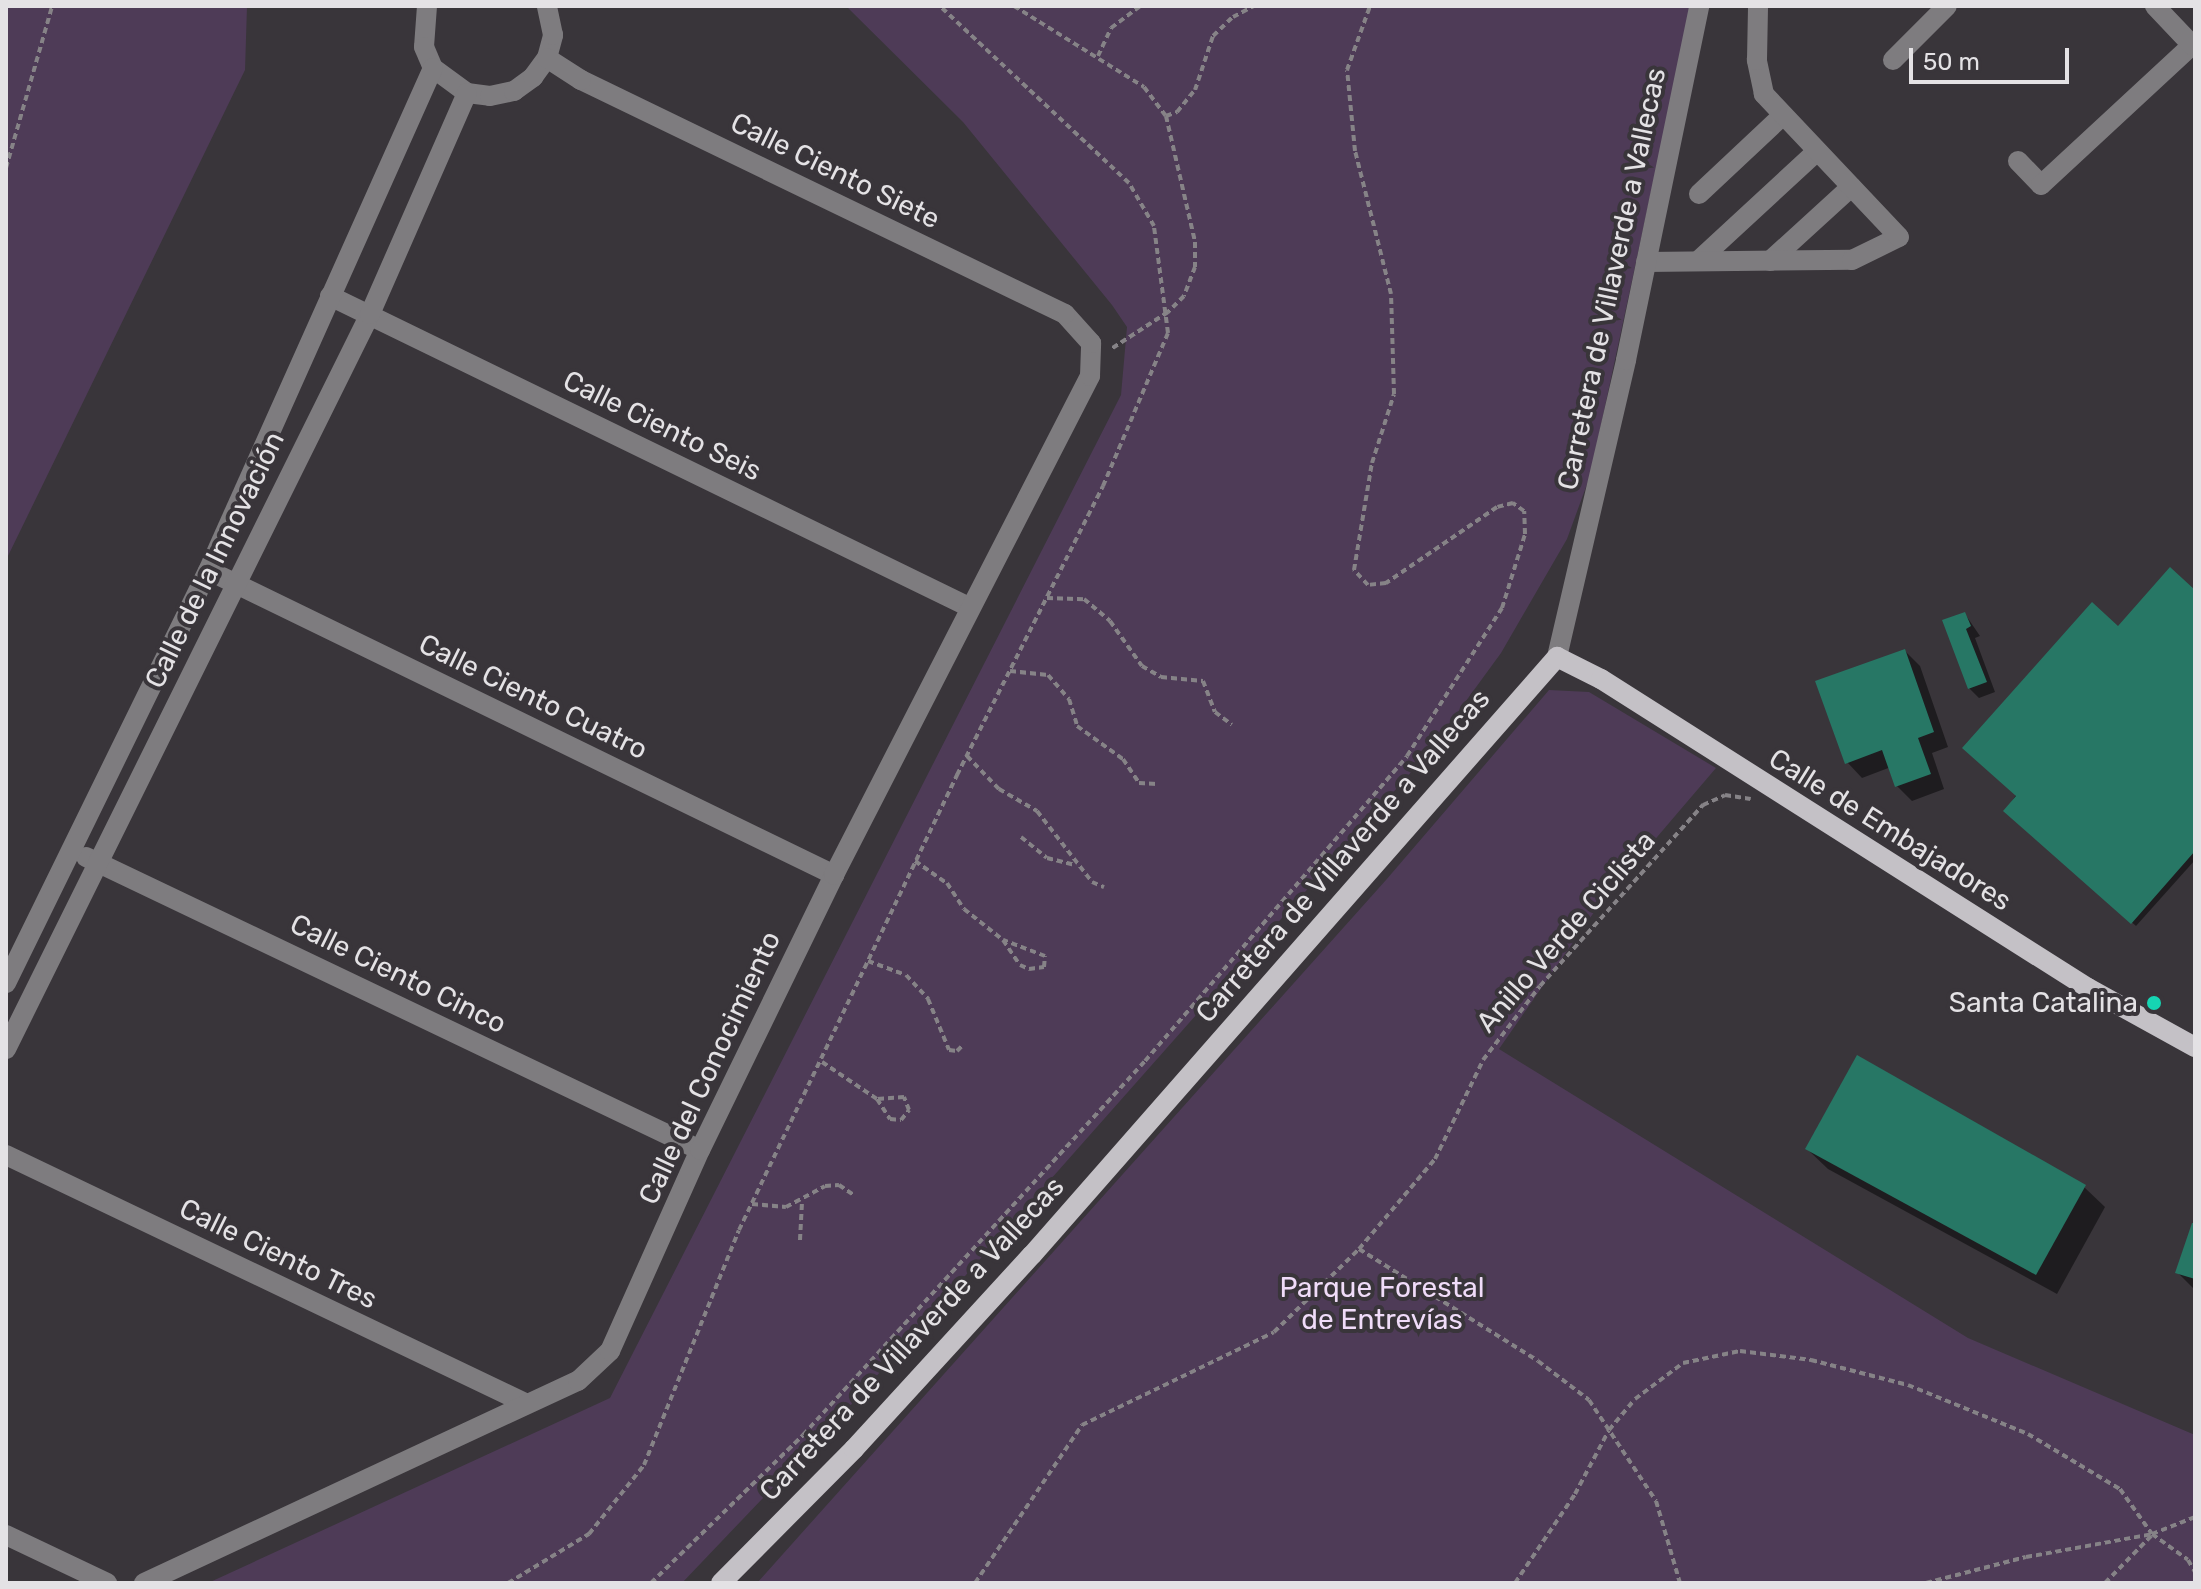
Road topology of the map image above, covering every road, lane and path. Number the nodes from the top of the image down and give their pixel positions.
1 (52, 6) edge
2 (427, 6) edge
3 (547, 6) edge
4 (940, 6) edge
5 (1014, 6) edge
6 (1140, 6) edge
7 (1254, 6) edge
8 (1370, 6) edge
9 (1699, 6) edge
10 (1758, 6) edge
11 (1947, 6) edge
12 (2155, 6) edge
13 (1098, 56) junction
14 (547, 58) junction
15 (1893, 60) dead end
16 (433, 68) junction
17 (467, 93) junction
18 (1783, 115) junction
19 (1166, 116) junction
20 (1817, 151) junction
21 (2018, 161) dead end
22 (6, 168) edge
23 (1851, 187) junction
24 (1699, 194) dead end
25 (1698, 261) junction
26 (1770, 261) junction
27 (1646, 262) junction
28 (330, 296) junction
29 (1168, 312) junction
30 (370, 314) junction
31 (1091, 351) junction
32 (208, 571) junction
33 (234, 583) junction
34 (1047, 598) junction
35 (969, 607) junction
36 (1557, 657) junction
37 (1010, 671) junction
38 (1232, 725) dead end
39 (967, 756) junction
40 (1157, 784) dead end
41 (1763, 807) dead end
42 (1021, 837) dead end
43 (71, 850) junction
44 (915, 861) junction
45 (98, 862) junction
46 (1078, 866) junction
47 (834, 875) junction
48 (1104, 887) dead end
49 (1003, 940) junction
50 (868, 961) junction
51 (6, 983) edge
52 (964, 1044) dead end
53 (2195, 1047) edge
54 (6, 1049) edge
55 (822, 1062) junction
56 (877, 1099) junction
57 (700, 1150) junction
58 (6, 1155) edge
59 (854, 1195) dead end
60 (802, 1201) junction
61 (752, 1204) junction
62 (800, 1240) dead end
63 (1359, 1249) junction
64 (527, 1404) junction
65 (1609, 1430) junction
66 (2195, 1517) edge
67 (2152, 1534) junction
68 (6, 1535) edge
69 (2195, 1572) edge
70 (107, 1583) edge
71 (144, 1583) edge
72 (508, 1583) edge
73 (651, 1583) edge
74 (721, 1583) edge
75 (975, 1583) edge
76 (1515, 1583) edge
77 (1680, 1583) edge
78 (1926, 1583) edge
79 (2105, 1583) edge

1 - 22 path
2 - 16 street
3 - 14 street
4 - 29 path
5 - 13 path
6 - 13 path
7 - 19 path
8 - 73 path
9 - 27 street, Carretera de Villaverde a Vallecas
10 - 18 street
11 - 15 street
12 - 21 street
13 - 19 path
14 - 17 street
14 - 31 street, Calle Ciento Siete
16 - 17 street
16 - 28 street, Calle de la Innovación
17 - 30 street, Calle de la Innovación
18 - 20 street
18 - 24 street
19 - 29 path
20 - 23 street
20 - 25 street
23 - 26 street
23 - 26 street
25 - 26 street
25 - 27 street
27 - 36 street, Carretera de Villaverde a Vallecas
28 - 30 street, Calle Ciento Seis
28 - 32 street, Calle de la Innovación
29 - 31 path
29 - 34 path
30 - 33 street, Calle de la Innovación
30 - 35 street, Calle Ciento Seis
31 - 35 street, Calle del Conocimiento
32 - 33 street, Calle Ciento Cuatro
32 - 43 street, Calle de la Innovación
33 - 45 street, Calle de la Innovación
33 - 47 street, Calle Ciento Cuatro
34 - 37 path
34 - 38 path
35 - 47 street, Calle del Conocimiento
36 - 53 main road, Calle de Embajadores
36 - 74 main road, Carretera de Villaverde a Vallecas
37 - 39 path
37 - 40 path
39 - 44 path
39 - 46 path
41 - 63 path, Anillo Verde Ciclista
42 - 46 path
43 - 45 street, Calle Ciento Cinco
43 - 51 street, Calle de la Innovación
44 - 49 path
44 - 50 path
45 - 54 street, Calle de la Innovación
45 - 57 street, Calle Ciento Cinco
46 - 48 path
47 - 57 street, Calle del Conocimiento
49 - 49 path
50 - 52 path
50 - 55 path
55 - 56 path
55 - 61 path
56 - 56 path
57 - 64 street, Calle del Conocimiento
58 - 64 street, Calle Ciento Tres
59 - 60 path
60 - 61 path
60 - 62 path
61 - 72 path
63 - 65 path
63 - 75 path, Anillo Verde Ciclista
64 - 71 street, Calle del Conocimiento
65 - 67 path
65 - 76 path
65 - 77 path
66 - 67 path
67 - 69 path
67 - 78 path
67 - 79 path
68 - 70 street

